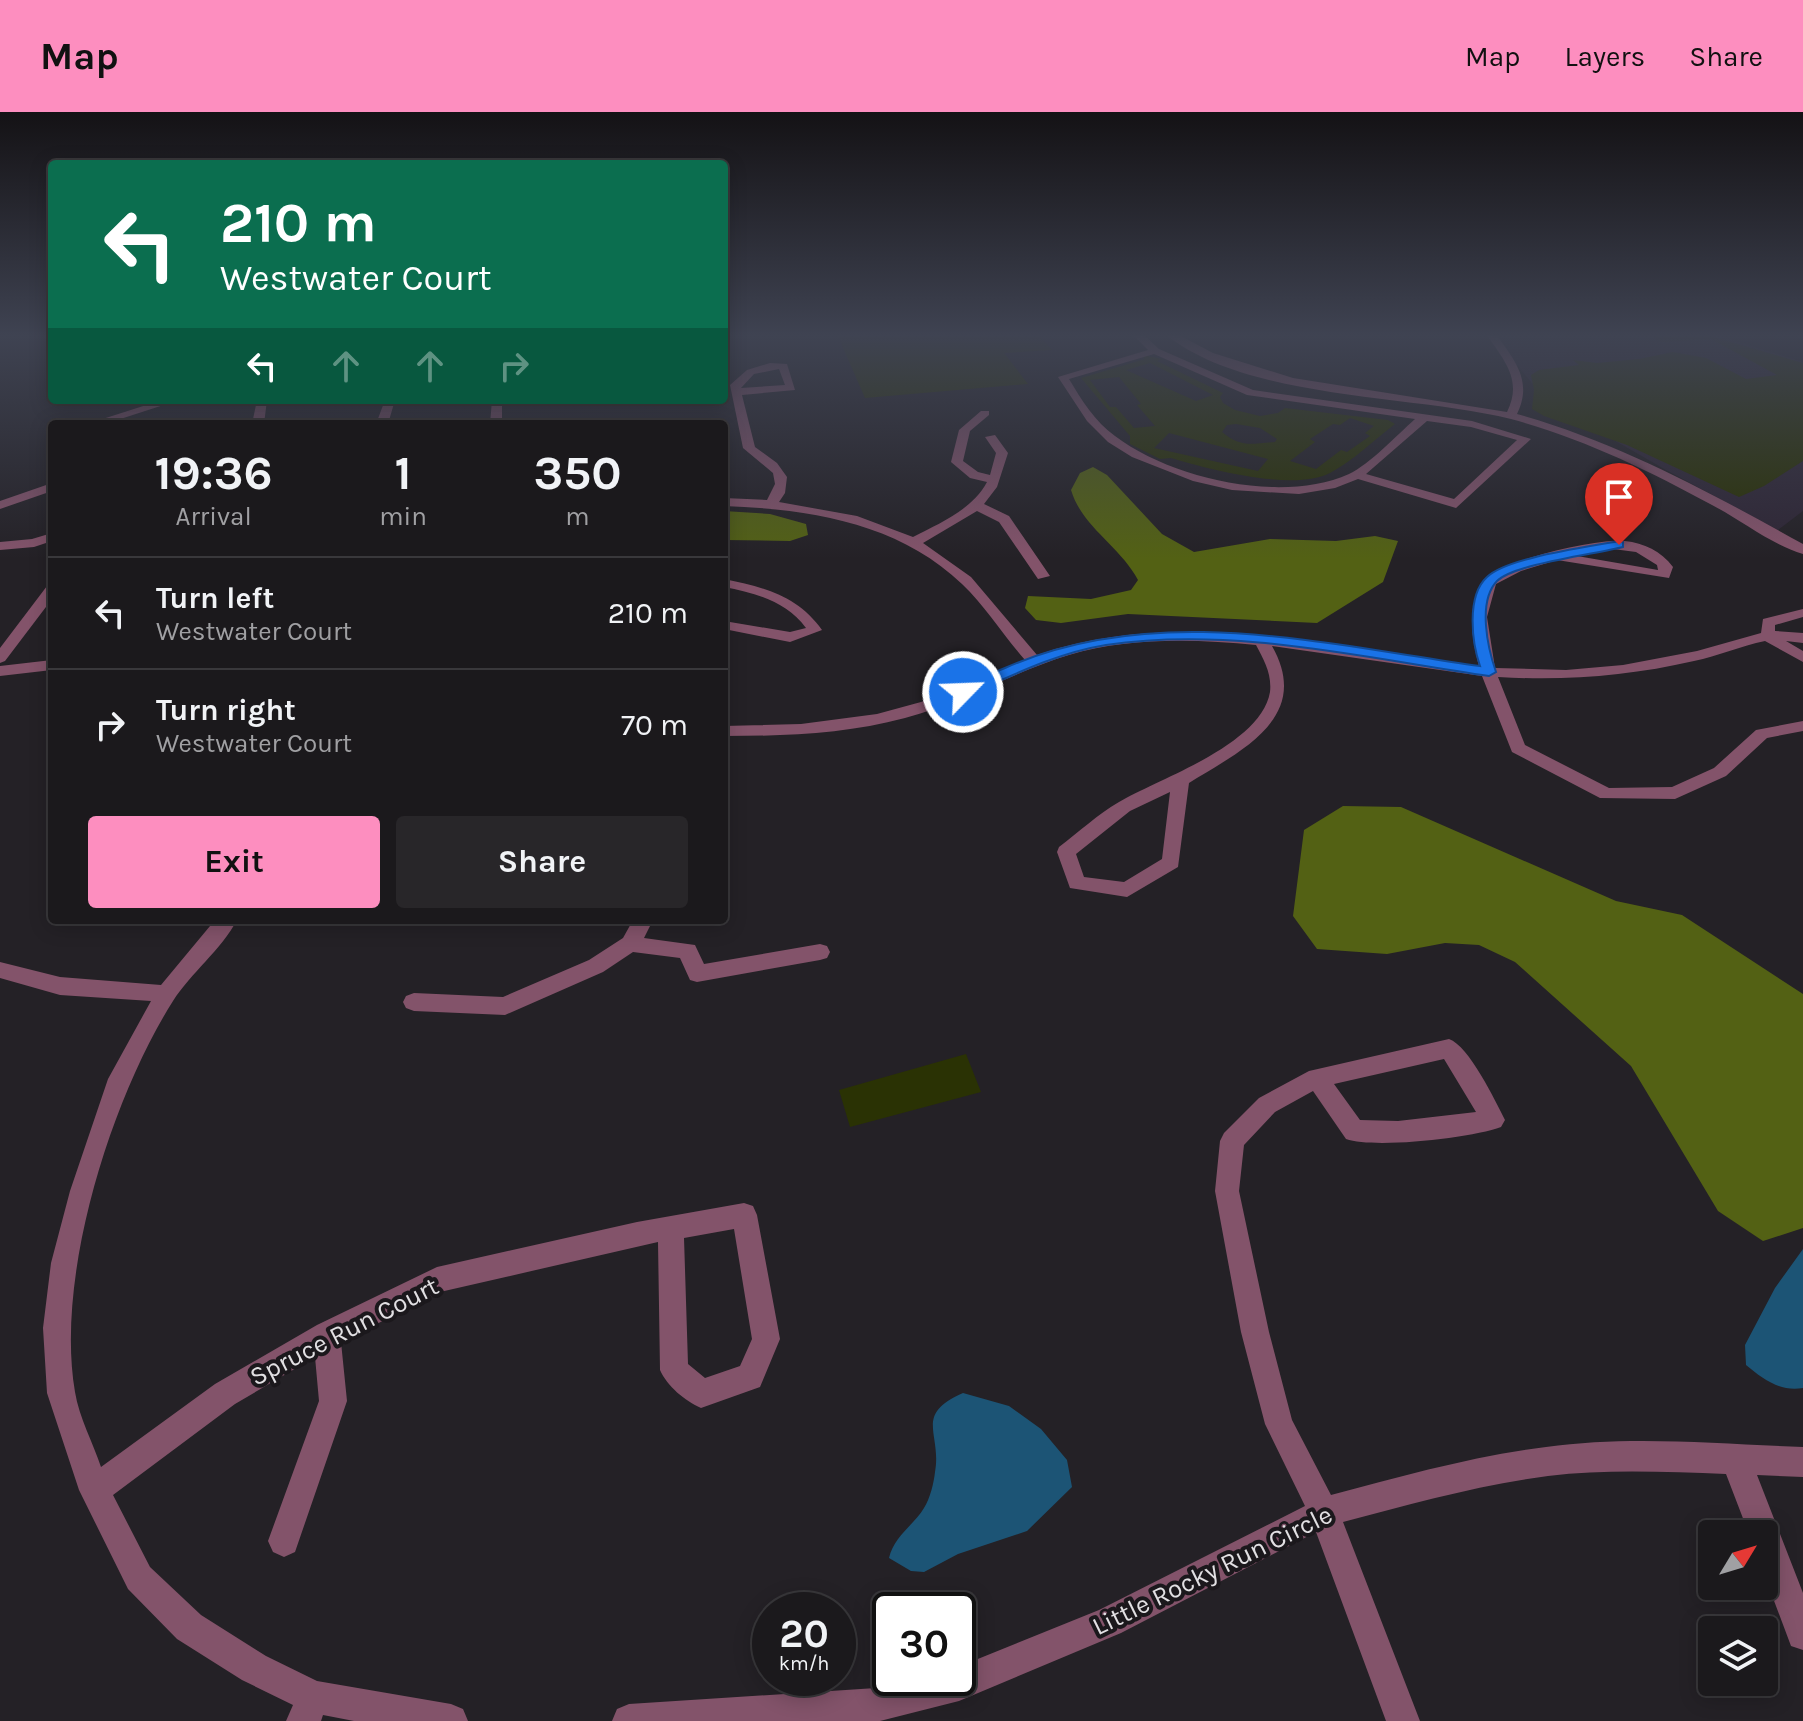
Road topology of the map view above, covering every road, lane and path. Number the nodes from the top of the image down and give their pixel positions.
1 (143, 409) edge
2 (740, 409) edge
3 (1085, 409) edge
4 (1361, 409) edge
5 (1469, 409) edge
6 (1515, 409) edge
7 (985, 413) dead end
8 (1511, 416) junction
9 (1425, 417) junction
10 (106, 420) edge
11 (991, 437) dead end
12 (1357, 475) junction
13 (994, 480) junction
14 (48, 488) edge
15 (728, 502) edge
16 (772, 503) junction
17 (0, 505) edge
18 (978, 506) junction
19 (48, 538) edge
20 (911, 544) junction
21 (0, 546) edge
22 (1803, 550) edge
23 (1561, 557) junction
24 (1043, 576) dead end
25 (728, 584) edge
26 (48, 594) edge
27 (1803, 613) edge
28 (728, 626) edge
29 (1768, 636) junction
30 (1260, 638) junction
31 (1803, 638) edge
32 (1803, 657) edge
33 (0, 658) edge
34 (1033, 660) junction
35 (48, 665) edge
36 (0, 671) edge
37 (1489, 672) junction
38 (1803, 726) edge
39 (728, 731) edge
40 (1180, 780) junction
41 (224, 924) edge
42 (641, 924) edge
43 (630, 944) junction
44 (820, 952) dead end
45 (0, 970) edge
46 (166, 994) junction
47 (414, 1002) dead end
48 (1317, 1078) junction
49 (671, 1228) junction
50 (327, 1335) junction
51 (1735, 1458) junction
52 (1803, 1462) edge
53 (94, 1490) junction
54 (1324, 1512) junction
55 (284, 1541) dead end
56 (1803, 1634) edge
57 (309, 1709) edge
58 (877, 1713) edge
59 (451, 1721) edge
60 (629, 1721) edge
61 (1403, 1721) edge

1 - 10 street
2 - 16 street
3 - 12 street
4 - 9 street
5 - 8 street
6 - 8 street
7 - 13 street
8 - 22 street
9 - 12 street
9 - 12 street
11 - 13 street
13 - 18 street
14 - 17 street
15 - 16 street
16 - 20 street
18 - 20 street
18 - 24 street
19 - 21 street
20 - 34 street
23 - 23 street
23 - 37 street
25 - 28 street
26 - 33 street
27 - 29 street
29 - 31 street
29 - 32 street
29 - 37 street
30 - 34 street
30 - 37 street
30 - 40 street
34 - 39 street
35 - 36 street
37 - 38 street
40 - 40 street
41 - 46 street
42 - 43 street
43 - 44 street
43 - 47 street
45 - 46 street
46 - 53 street
48 - 48 street
48 - 54 street
49 - 49 street, Spruce Run Court
49 - 50 street, Spruce Run Court
50 - 53 street, Spruce Run Court
50 - 55 street
51 - 52 street, Little Rocky Run Circle
51 - 54 street, Little Rocky Run Circle
51 - 56 street
53 - 57 street
54 - 58 street, Little Rocky Run Circle
54 - 61 street
57 - 59 street
58 - 60 street, Little Rocky Run Circle

